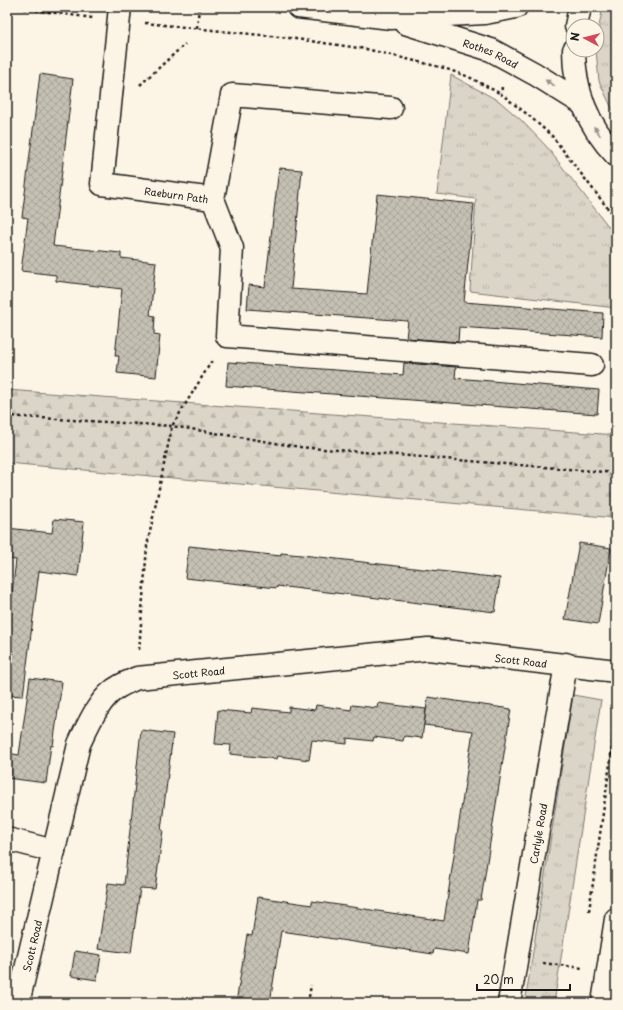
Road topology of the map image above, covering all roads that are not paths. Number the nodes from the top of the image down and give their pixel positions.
1 (120, 7) edge
2 (298, 7) edge
3 (516, 7) edge
4 (580, 7) edge
5 (392, 18) junction
6 (578, 18) edge
7 (574, 58) edge
8 (583, 104) junction
9 (391, 108) dead end
10 (616, 155) edge
11 (213, 199) junction
12 (592, 365) dead end
13 (566, 664) junction
14 (616, 671) edge
15 (7, 839) edge
16 (54, 851) junction
17 (616, 919) edge
18 (18, 1003) edge
19 (510, 1003) edge
20 (604, 1003) edge

1 - 11 street, Raeburn Path
2 - 5 street, Rothes Road
3 - 5 street, Rothes Road
4 - 6 street
8 -> 5 street, Rothes Road
7 - 8 street
10 -> 8 street
9 - 11 street, Raeburn Path
11 - 12 street
13 - 14 street, Scott Road
13 - 16 street, Scott Road
13 - 19 street, Carlyle Road
15 - 16 street
16 - 18 street, Scott Road
17 - 20 street

